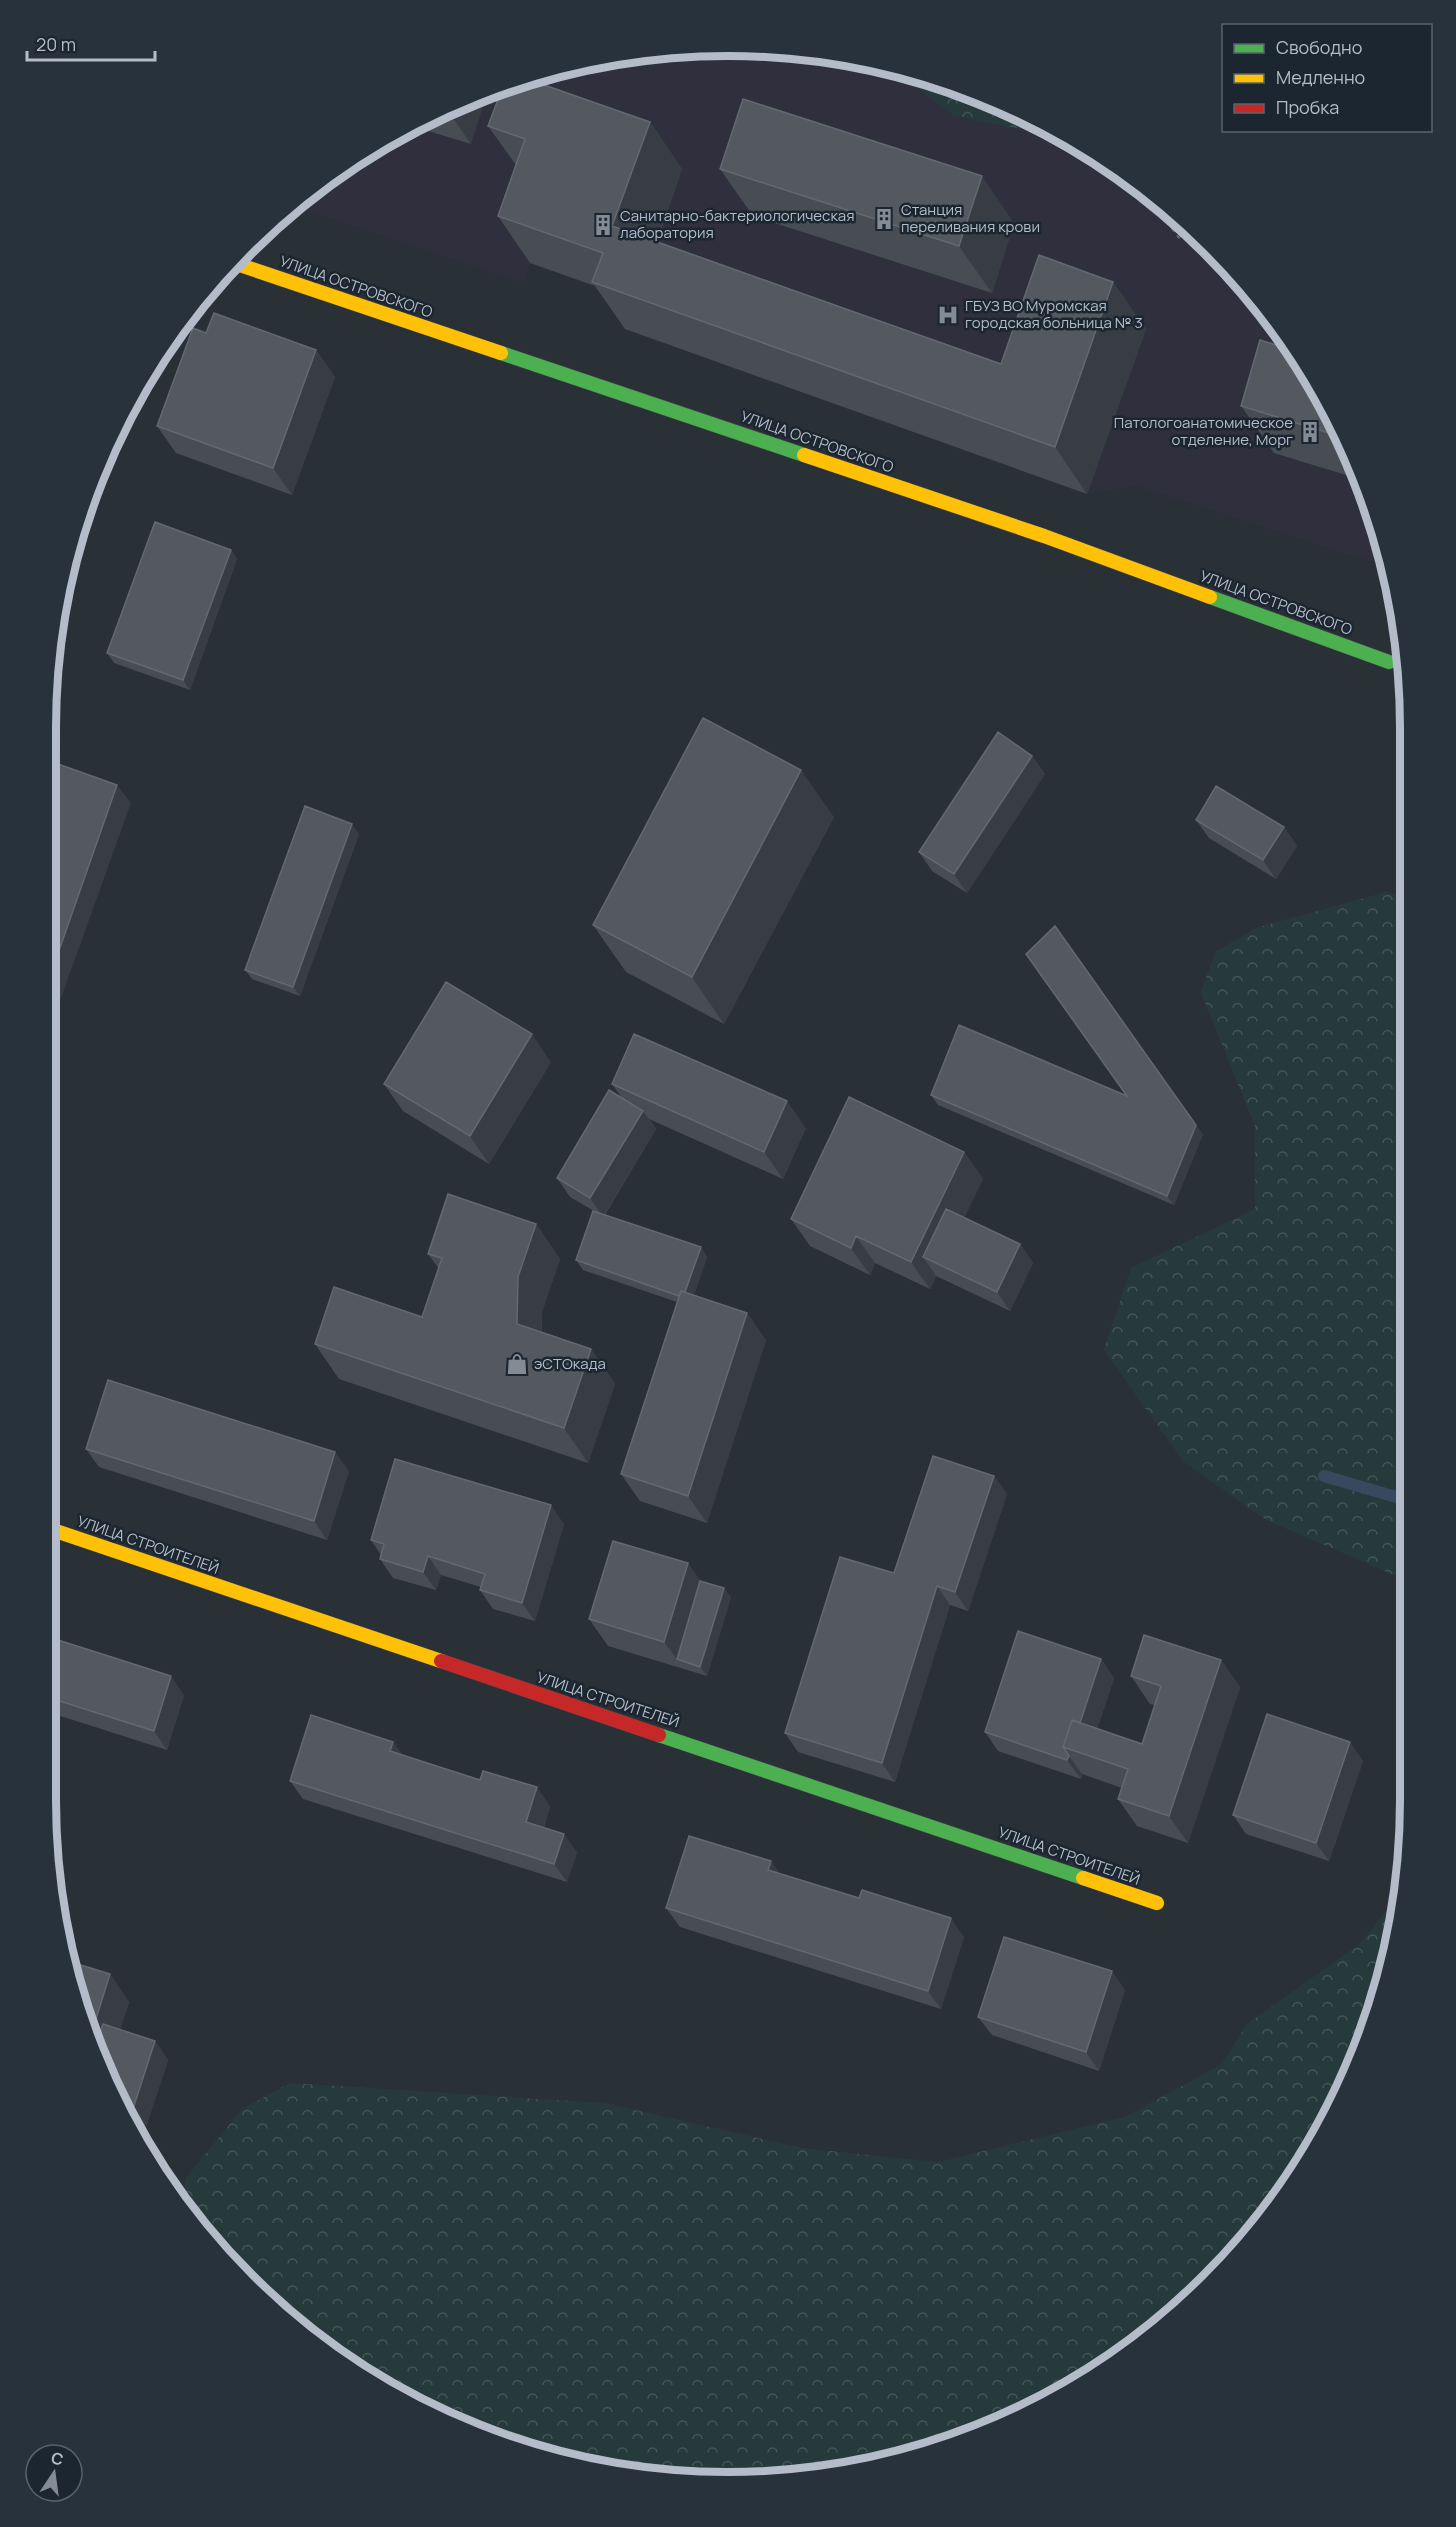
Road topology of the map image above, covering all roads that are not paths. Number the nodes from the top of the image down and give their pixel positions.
1 (240, 265) edge
2 (1389, 662) dead end
3 (55, 1531) edge
4 (1156, 1903) dead end

1 - 2 street, УЛИЦА ОСТРОВСКОГО
3 - 4 street, УЛИЦА СТРОИТЕЛЕЙ

